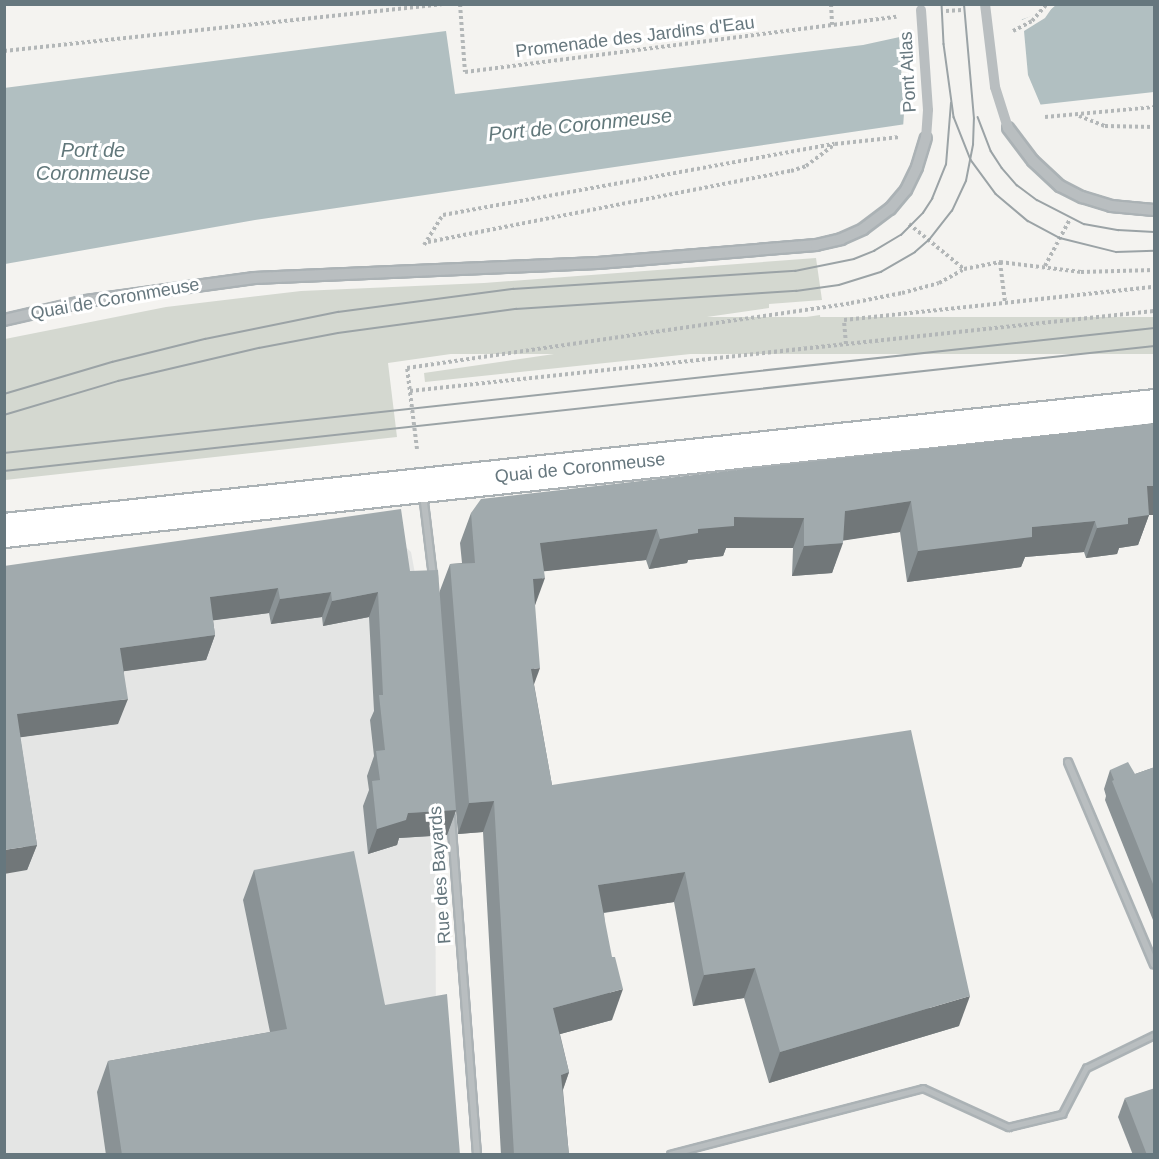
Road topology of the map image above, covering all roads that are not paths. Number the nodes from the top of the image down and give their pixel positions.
1 (985, 4) edge
2 (921, 7) edge
3 (926, 138) joint
4 (1155, 210) edge
5 (4, 320) edge
6 (1155, 406) edge
7 (422, 485) junction
8 (4, 530) edge
9 (433, 582) edge
10 (1068, 762) dead end
11 (450, 808) edge
12 (1155, 965) edge
13 (1155, 1035) edge
14 (477, 1155) edge
15 (670, 1155) edge

1 - 4 street, bridge
2 - 3 street, Pont Atlas, bridge
3 - 5 street, Quai de Coronmeuse
6 - 7 main road, Quai de Coronmeuse
7 - 8 main road, Quai de Coronmeuse
7 - 9 street
10 - 12 street
11 - 14 street, Rue des Bayards
13 - 15 lane

